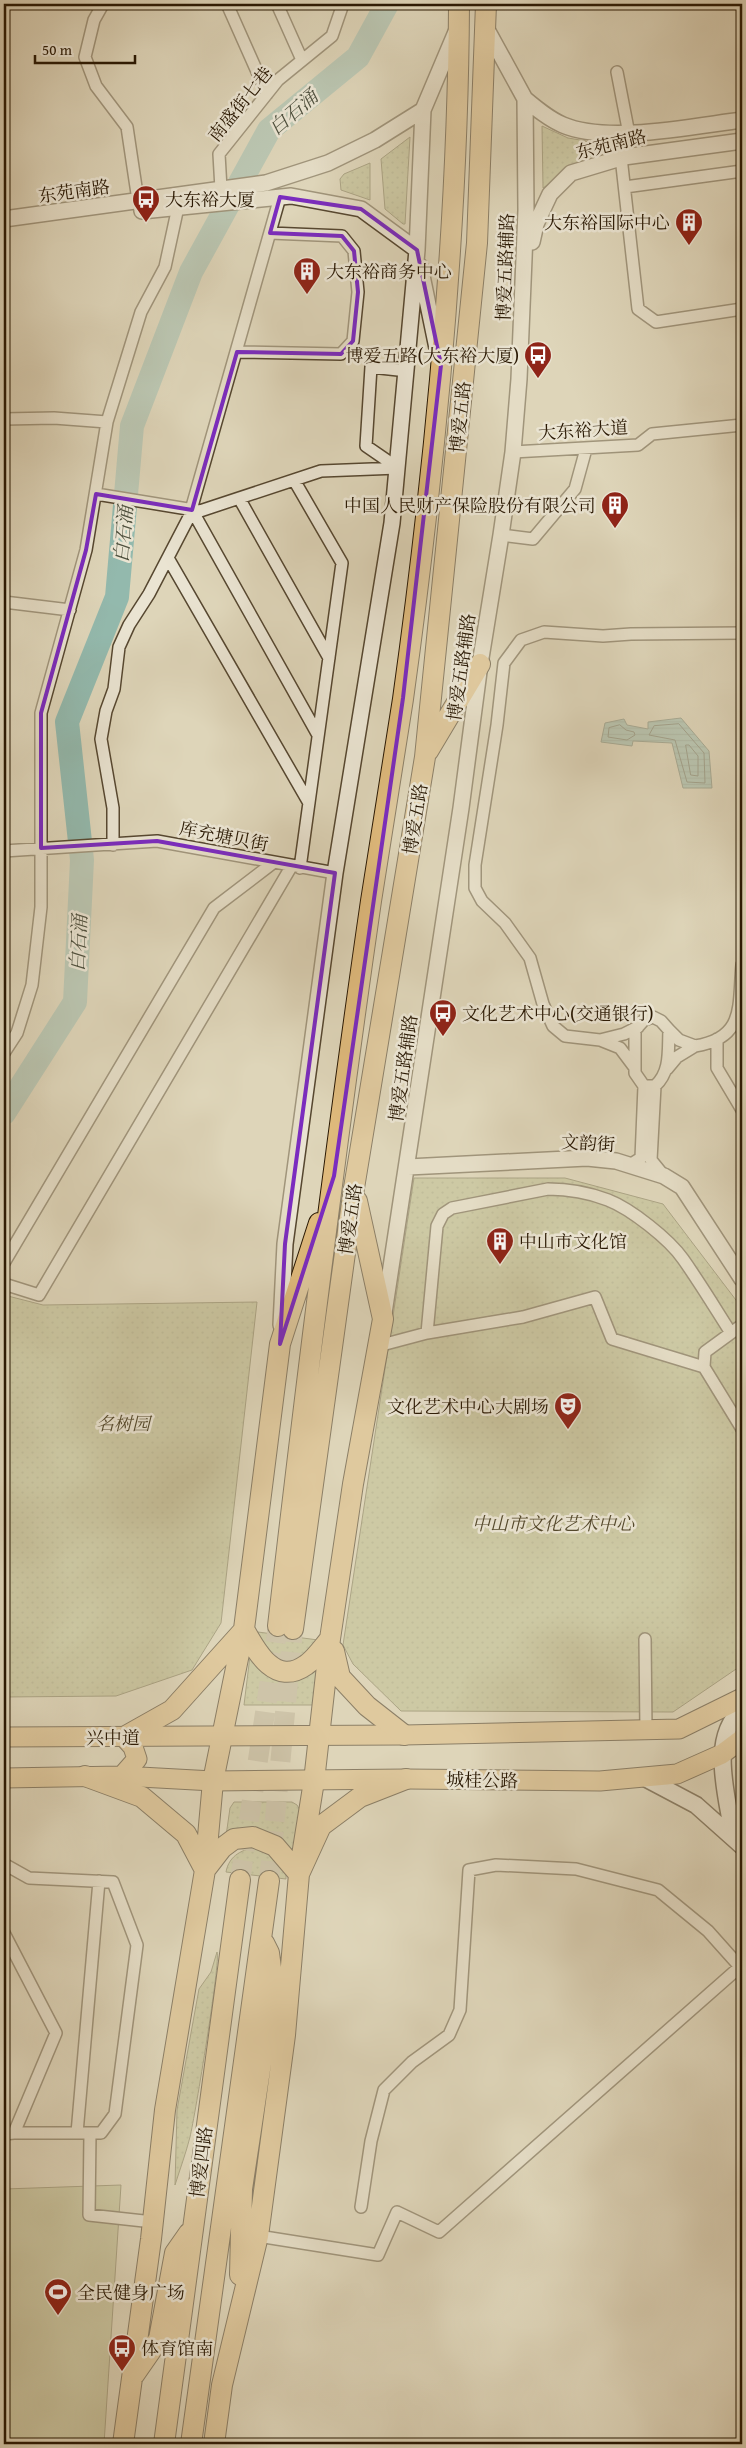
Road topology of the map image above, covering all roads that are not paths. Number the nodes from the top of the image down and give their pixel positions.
1 (103, 4) edge
2 (227, 4) edge
3 (277, 4) edge
4 (344, 4) edge
5 (459, 4) edge
6 (486, 4) edge
7 (459, 24) junction
8 (485, 26) junction
9 (302, 60) junction
10 (617, 72) dead end
11 (267, 94) junction
12 (525, 99) junction
13 (423, 110) junction
14 (742, 120) edge
15 (629, 134) junction
16 (742, 141) edge
17 (621, 157) junction
18 (742, 171) edge
19 (624, 187) junction
20 (211, 195) junction
21 (273, 197) junction
22 (139, 206) junction
23 (178, 207) junction
24 (4, 222) edge
25 (270, 233) junction
26 (417, 250) junction
27 (524, 273) junction
28 (742, 309) edge
29 (237, 352) junction
30 (441, 365) junction
31 (407, 371) junction
32 (4, 419) edge
33 (108, 422) junction
34 (742, 425) edge
35 (586, 449) junction
36 (512, 452) junction
37 (398, 468) junction
38 (294, 480) junction
39 (96, 494) junction
40 (239, 498) junction
41 (192, 510) junction
42 (501, 535) junction
43 (168, 558) junction
44 (4, 602) edge
45 (70, 610) junction
46 (742, 633) edge
47 (329, 658) junction
48 (480, 664) junction
49 (318, 734) junction
50 (425, 757) junction
51 (309, 803) junction
52 (110, 845) junction
53 (41, 848) junction
54 (4, 851) edge
55 (273, 863) junction
56 (296, 868) junction
57 (335, 873) junction
58 (742, 965) edge
59 (638, 1027) junction
60 (669, 1030) junction
61 (717, 1039) junction
62 (600, 1040) junction
63 (695, 1046) junction
64 (4, 1053) edge
65 (635, 1068) junction
66 (667, 1068) junction
67 (650, 1086) junction
68 (742, 1110) edge
69 (630, 1165) junction
70 (408, 1167) junction
71 (334, 1176) junction
72 (664, 1176) junction
73 (354, 1188) junction
74 (4, 1263) edge
75 (742, 1279) edge
76 (4, 1284) edge
77 (383, 1319) junction
78 (742, 1325) edge
79 (427, 1333) junction
80 (731, 1333) junction
81 (280, 1344) junction
82 (378, 1346) junction
83 (704, 1367) junction
84 (742, 1429) edge
85 (244, 1629) junction
86 (330, 1639) junction
87 (645, 1639) dead end
88 (742, 1698) edge
89 (742, 1709) edge
90 (646, 1730) junction
91 (222, 1735) junction
92 (319, 1735) junction
93 (404, 1735) junction
94 (4, 1736) edge
95 (124, 1737) junction
96 (742, 1739) edge
97 (722, 1754) junction
98 (85, 1776) junction
99 (122, 1776) junction
100 (4, 1778) edge
101 (645, 1778) junction
102 (406, 1779) junction
103 (213, 1781) junction
104 (314, 1781) junction
105 (738, 1841) edge
106 (4, 1864) edge
107 (205, 1870) junction
108 (299, 1874) junction
109 (240, 1880) tunnel mouth
110 (99, 1881) junction
111 (268, 1881) tunnel mouth
112 (4, 1932) edge
113 (261, 1936) junction
114 (742, 1967) edge
115 (77, 2133) junction
116 (90, 2133) junction
117 (9, 2134) edge
118 (362, 2208) dead end
119 (153, 2222) junction
120 (193, 2227) junction
121 (258, 2236) junction
122 (132, 2379) junction
123 (222, 2385) junction
124 (123, 2444) edge
125 (164, 2444) edge
126 (191, 2444) edge
127 (214, 2444) edge

1 - 22 street
2 - 11 street
3 - 9 street
4 - 9 street, 南盛街七巷
5 - 7 highway, 博爱五路
6 - 8 highway, 博爱五路
7 - 13 street, 博爱五路
7 - 30 highway, 博爱五路
8 - 12 street, 博爱五路辅路
8 - 50 highway, 博爱五路
9 - 11 street, 南盛街七巷
10 - 15 street
11 - 20 street, 南盛街七巷
12 - 15 street, 东苑南路
12 - 27 street, 博爱五路辅路
13 - 20 street
13 - 26 street, 博爱五路
14 - 15 street, 东苑南路
16 - 17 street, 东苑南路
17 - 19 street
17 - 27 street, 东苑南路
18 - 19 street
19 - 28 street
20 - 21 street
20 - 22 street, 东苑南路
20 - 23 street, 东苑南路
21 - 25 street
21 - 26 street
22 - 23 street, 东苑南路
22 - 24 street, 东苑南路
23 - 33 street
25 - 29 street
25 - 29 street
26 - 30 street
26 - 31 street, 博爱五路
27 - 36 street, 博爱五路辅路
29 - 41 street
30 - 71 highway, 博爱五路
31 - 37 street, 博爱五路
31 - 37 street
32 - 33 street
33 - 39 street
34 - 35 street, 大东裕大道
35 - 36 street, 大东裕大道
35 - 42 street
36 - 42 street, 博爱五路辅路
37 - 38 street
37 - 57 street, 博爱五路
38 - 40 street
38 - 47 street
39 - 41 street
39 - 45 street
40 - 41 street
40 - 47 street
41 - 43 street
41 - 49 street
42 - 48 street, 博爱五路辅路
43 - 51 street
43 - 52 street
44 - 45 street
45 - 53 street
46 - 62 street
47 - 49 street
48 - 50 highway
48 - 70 street, 博爱五路辅路
49 - 51 street
50 - 73 highway, 博爱五路
51 - 56 street
52 - 53 street, 库充塘贝街
52 - 55 street, 库充塘贝街
53 - 54 street, 库充塘贝街
53 - 64 street
55 - 56 street, 库充塘贝街
55 - 74 street
56 - 57 street, 库充塘贝街
56 - 76 street
57 - 81 street, 博爱五路
58 - 61 street
59 - 60 street
59 - 62 street
59 - 65 street
60 - 63 street
60 - 66 street
61 - 63 street
61 - 68 street
62 - 65 street
63 - 66 street
65 - 67 street
66 - 67 street
67 - 69 street
67 - 72 street
69 - 70 street, 文韵街
69 - 72 street, 文韵街
70 - 77 street, 博爱五路辅路
71 - 73 highway, 博爱五路
71 - 81 highway
72 - 75 street, 文韵街
73 - 77 highway
77 - 82 highway
78 - 80 street
79 - 80 street
79 - 82 street
79 - 83 street
80 - 83 street
81 - 85 highway
82 - 86 highway
83 - 84 street
85 - 86 highway
85 - 91 highway
85 - 95 highway
86 - 92 highway
86 - 93 highway
87 - 90 street
88 - 90 main road
89 - 97 main road
90 - 93 main road
91 - 92 main road
91 - 95 main road, 兴中道
91 - 103 highway
92 - 93 main road
92 - 104 highway
94 - 95 main road, 兴中道
95 - 99 main road
96 - 97 main road, 城桂公路
97 - 101 main road, 城桂公路
97 - 105 main road
98 - 99 main road
98 - 100 main road
98 - 107 highway
99 - 103 main road
101 - 102 main road, 城桂公路
101 - 105 main road
102 - 104 main road, 城桂公路
102 - 108 highway
103 - 104 main road, 城桂公路
103 - 107 highway
104 - 108 highway
106 - 110 street
107 - 108 highway
107 - 119 highway
108 - 121 highway
109 - 120 highway, 博爱四路
110 - 115 street
110 - 116 street
111 - 113 highway, 博爱四路
112 - 117 street
113 - 123 highway
113 - 126 highway, 博爱四路
114 - 118 street
114 - 121 street
115 - 116 street
115 - 117 street
116 - 119 street
119 - 122 highway
120 - 122 highway
120 - 125 highway, 博爱四路
121 - 123 highway
122 - 124 highway
123 - 127 highway

